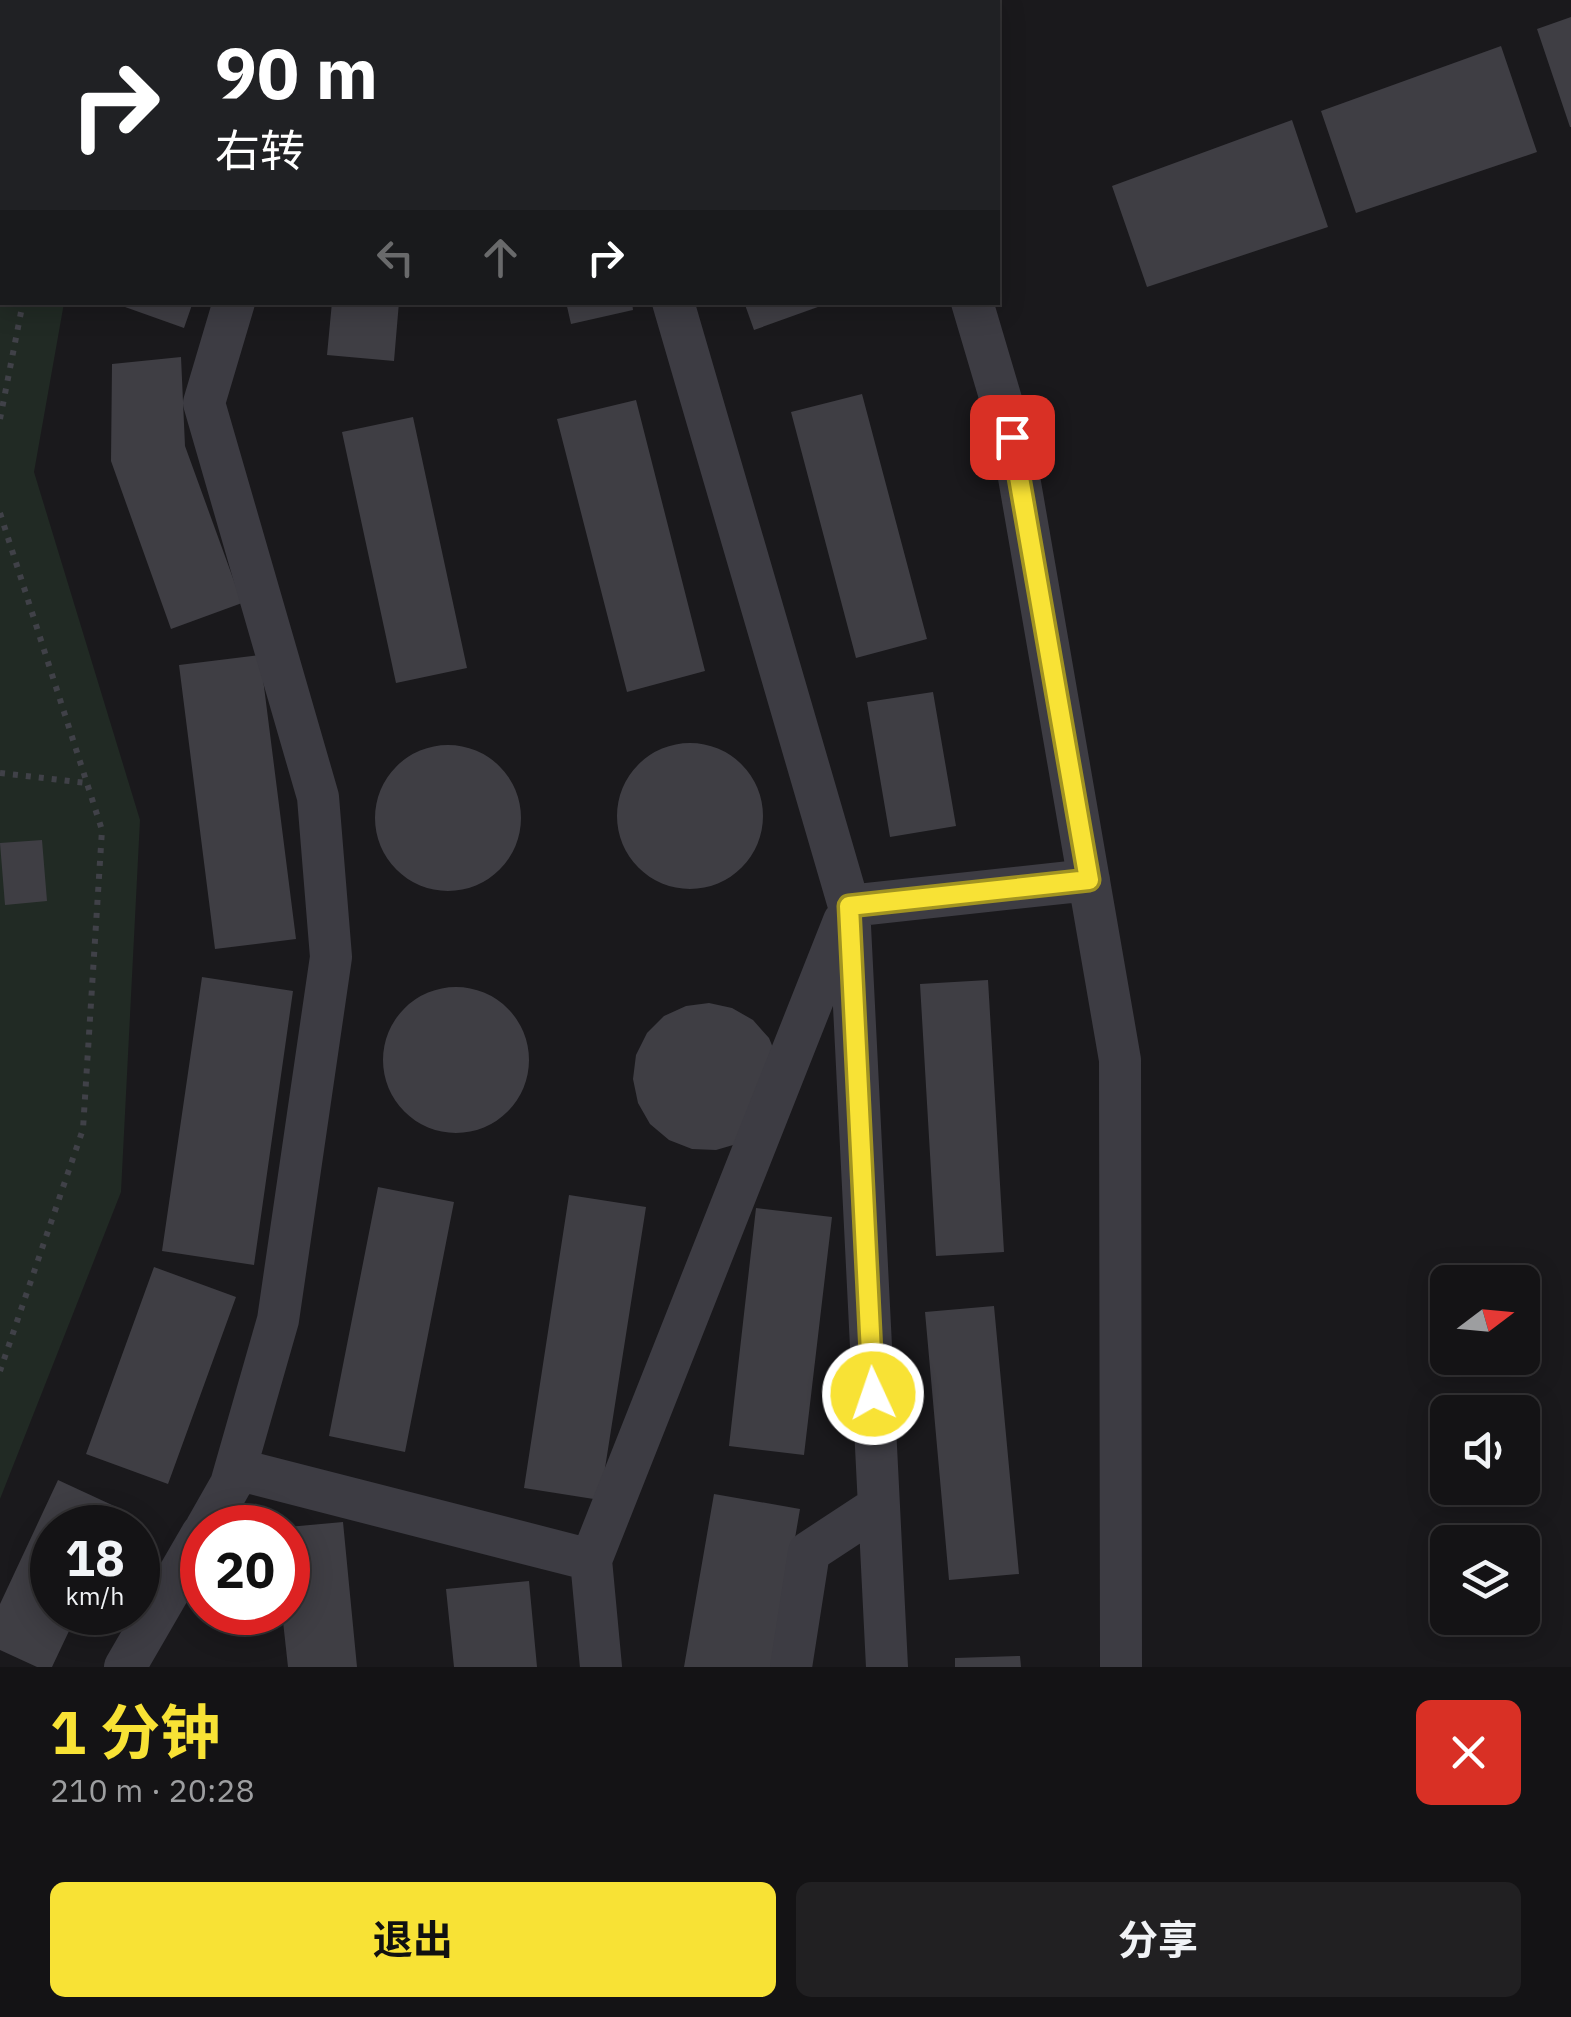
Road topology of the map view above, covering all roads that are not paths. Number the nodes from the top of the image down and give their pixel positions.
1 (233, 305) edge
2 (674, 305) edge
3 (973, 305) edge
4 (1089, 880) junction
5 (849, 906) junction
6 (236, 1469) junction
7 (219, 1505) edge
8 (879, 1506) junction
9 (591, 1560) junction
10 (180, 1572) edge
11 (124, 1667) edge
12 (601, 1667) edge
13 (791, 1667) edge
14 (887, 1667) edge
15 (1121, 1667) edge

1 - 6 street
2 - 5 street
3 - 4 street
4 - 5 street
4 - 15 street
5 - 8 street
5 - 9 street
6 - 7 street
6 - 9 street
8 - 13 street
8 - 14 street
9 - 12 street
10 - 11 street

